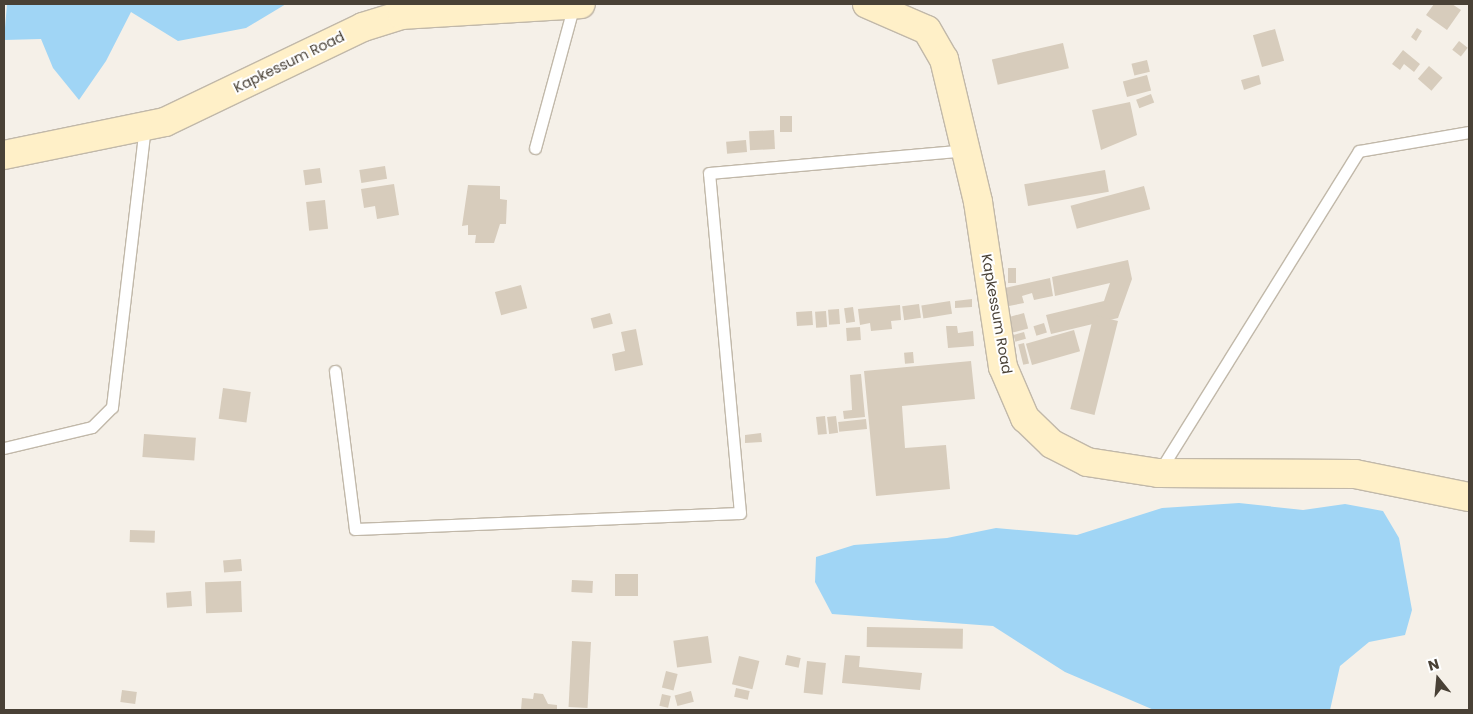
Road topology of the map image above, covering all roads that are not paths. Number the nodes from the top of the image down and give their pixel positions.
1 (574, 4) edge
2 (581, 4) edge
3 (867, 4) edge
4 (145, 126) junction
5 (1469, 132) edge
6 (535, 148) dead end
7 (966, 150) junction
8 (4, 155) edge
9 (335, 371) dead end
10 (4, 448) edge
11 (1158, 474) junction
12 (1469, 498) edge

1 - 2 street, Kapkessum Road
1 - 4 street, Kapkessum Road
1 - 6 lane
3 - 7 street, Kapkessum Road
4 - 8 street, Kapkessum Road
4 - 10 lane
5 - 11 lane
7 - 9 lane
7 - 11 street, Kapkessum Road
11 - 12 street, Kapkessum Road

